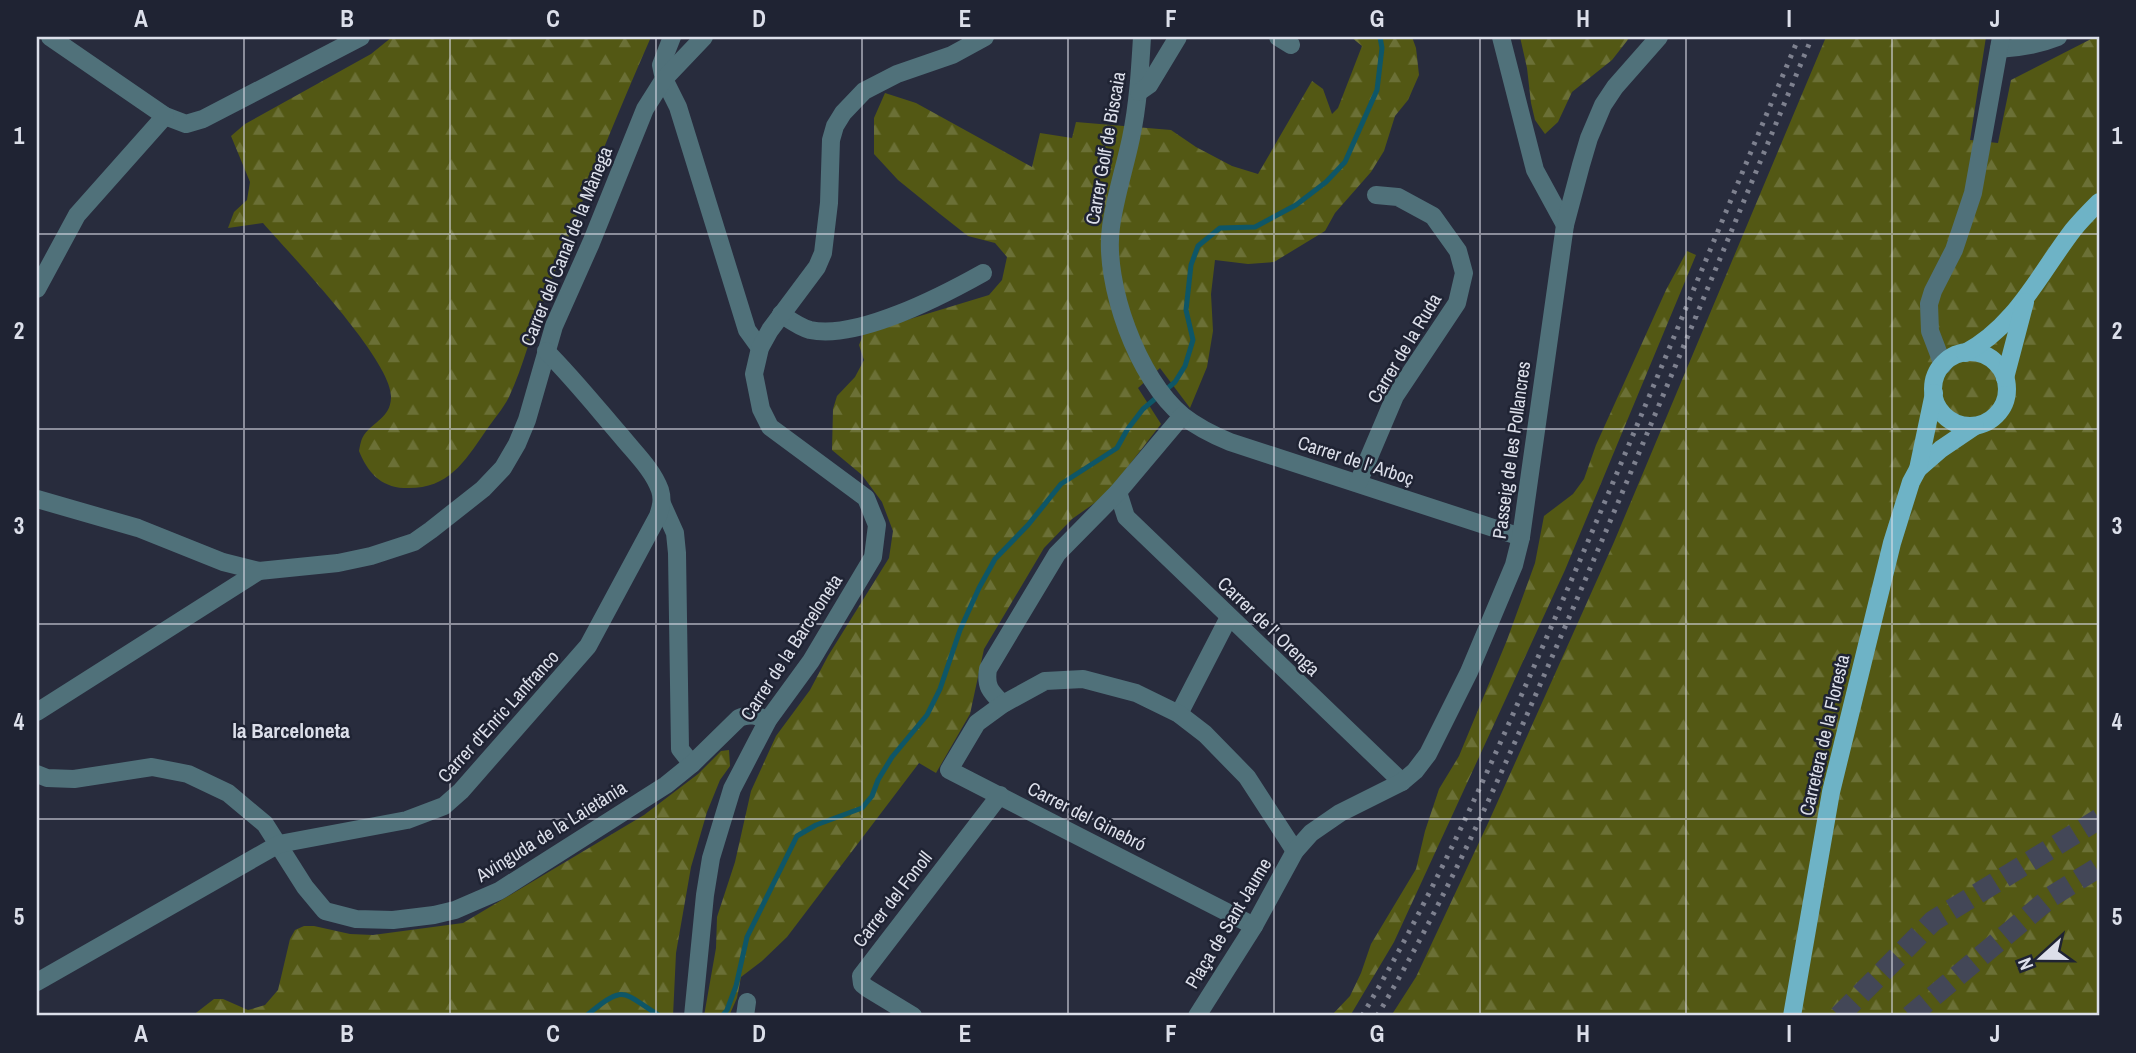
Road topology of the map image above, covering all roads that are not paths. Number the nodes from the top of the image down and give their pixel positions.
1 (50, 37) edge
2 (361, 37) edge
3 (672, 37) edge
4 (704, 37) edge
5 (985, 37) edge
6 (1142, 37) edge
7 (1178, 37) edge
8 (1501, 37) edge
9 (1659, 37) edge
10 (2058, 37) edge
11 (2000, 43) edge
12 (664, 79) junction
13 (1139, 92) junction
14 (164, 116) junction
15 (1376, 195) dead end
16 (2099, 202) edge
17 (1565, 225) junction
18 (983, 272) dead end
19 (37, 289) edge
20 (2025, 302) junction
21 (781, 314) junction
22 (760, 348) junction
23 (546, 351) junction
24 (1965, 353) junction
25 (1943, 365) junction
26 (2005, 378) junction
27 (1934, 393) junction
28 (1182, 416) junction
29 (1975, 426) junction
30 (1918, 469) junction
31 (1358, 483) junction
32 (1118, 492) junction
33 (37, 499) edge
34 (662, 503) junction
35 (1521, 537) junction
36 (259, 571) junction
37 (1229, 617) junction
38 (1003, 704) junction
39 (37, 712) edge
40 (1179, 714) junction
41 (768, 720) junction
42 (692, 764) junction
43 (37, 774) edge
44 (1402, 782) junction
45 (1000, 794) junction
46 (279, 844) junction
47 (1295, 851) junction
48 (1254, 926) junction
49 (37, 982) edge
50 (693, 1016) edge
51 (913, 1016) edge
52 (1197, 1016) edge
53 (1792, 1016) edge

1 - 14 street
2 - 14 street
3 - 12 street
4 - 12 street
5 - 21 street
6 - 13 street, Carrer Golf de Biscaia
7 - 13 street
8 - 17 street
9 - 17 street, Passeig de les Pollancres
10 - 11 street
11 - 25 street
12 - 22 street
12 - 23 street, Carrer del Canal de la Mànega
13 - 28 street, Carrer Golf de Biscaia
14 - 19 street
15 - 31 street, Carrer de la Ruda
16 - 20 main road
17 - 35 street, Passeig de les Pollancres
18 - 21 street
20 - 24 main road
20 - 26 main road
21 - 22 street
22 - 41 street, Carrer de la Barceloneta
23 - 34 street
23 - 36 street, Carrer del Canal de la Mànega
24 - 25 main road
24 - 26 main road
25 - 27 main road
26 - 29 main road
27 - 29 main road
27 - 30 main road, Carretera de la Floresta
28 - 31 street, Carrer de l' Arboç
28 - 32 street
29 - 30 main road, Carretera de la Floresta
30 - 53 main road, Carretera de la Floresta
31 - 35 street, Carrer de l' Arboç
32 - 37 street, Carrer de l' Orenga
32 - 38 street
33 - 36 street, Carrer del Canal de la Mànega
34 - 42 street
34 - 46 street, Carrer d'Enric Lanfranco
35 - 44 street, Passeig de les Pollancres
36 - 39 street
37 - 40 street
37 - 44 street, Carrer de l' Orenga
38 - 40 street
38 - 45 street, Carrer del Ginebró
40 - 47 street
41 - 42 street, Avinguda de la Laietània
41 - 50 street, Carrer de la Barceloneta
42 - 46 street, Avinguda de la Laietània
43 - 46 street, Avinguda de la Laietània
44 - 47 street, Passeig de les Pollancres
45 - 48 street, Carrer del Ginebró
45 - 51 street, Carrer del Fonoll
46 - 49 street, Carrer d'Enric Lanfranco
47 - 48 street, Plaça de Sant Jaume
48 - 52 street, Plaça de Sant Jaume

